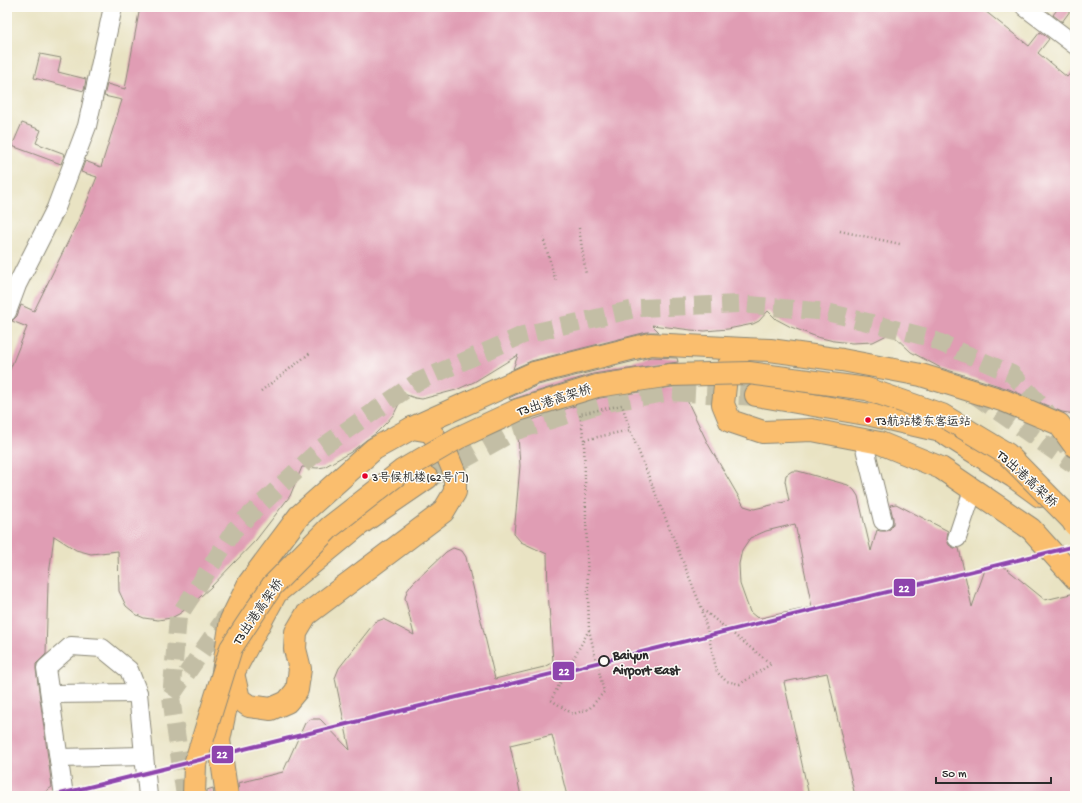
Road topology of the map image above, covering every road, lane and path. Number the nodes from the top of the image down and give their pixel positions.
1 (113, 7) edge
2 (1025, 7) edge
3 (1075, 45) edge
4 (579, 228) dead end
5 (840, 231) dead end
6 (543, 237) dead end
7 (900, 244) dead end
8 (586, 275) dead end
9 (556, 282) dead end
10 (7, 312) edge
11 (744, 349) junction
12 (310, 353) dead end
13 (261, 391) dead end
14 (756, 395) tunnel mouth
15 (412, 428) junction
16 (630, 430) junction
17 (584, 440) junction
18 (863, 440) junction
19 (1075, 446) edge
20 (427, 478) tunnel mouth
21 (973, 490) junction
22 (883, 521) dead end
23 (1075, 522) edge
24 (1075, 525) edge
25 (957, 538) dead end
26 (1075, 578) edge
27 (702, 609) junction
28 (590, 630) junction
29 (233, 674) junction
30 (138, 693) junction
31 (50, 694) junction
32 (222, 726) junction
33 (144, 756) junction
34 (59, 758) junction
35 (64, 796) edge
36 (148, 796) edge
37 (194, 796) edge
38 (227, 796) edge

1 - 10 lane
2 - 3 lane
4 - 8 path
5 - 7 path
6 - 9 path
11 - 15 main road
11 - 18 main road
11 - 19 main road
12 - 13 path
14 - 23 main road
15 - 29 main road
15 - 32 main road
16 - 17 path
16 - 17 path
16 - 27 path
17 - 28 path
18 - 21 main road
18 - 22 lane
20 - 29 main road
21 - 25 lane
21 - 26 main road
24 - 37 main road, T3出港高架桥, bridge
27 - 27 path
28 - 28 path
29 - 32 main road
30 - 31 lane
30 - 31 lane
30 - 33 lane
31 - 34 lane
32 - 38 main road
33 - 34 lane
33 - 36 lane
34 - 35 lane

